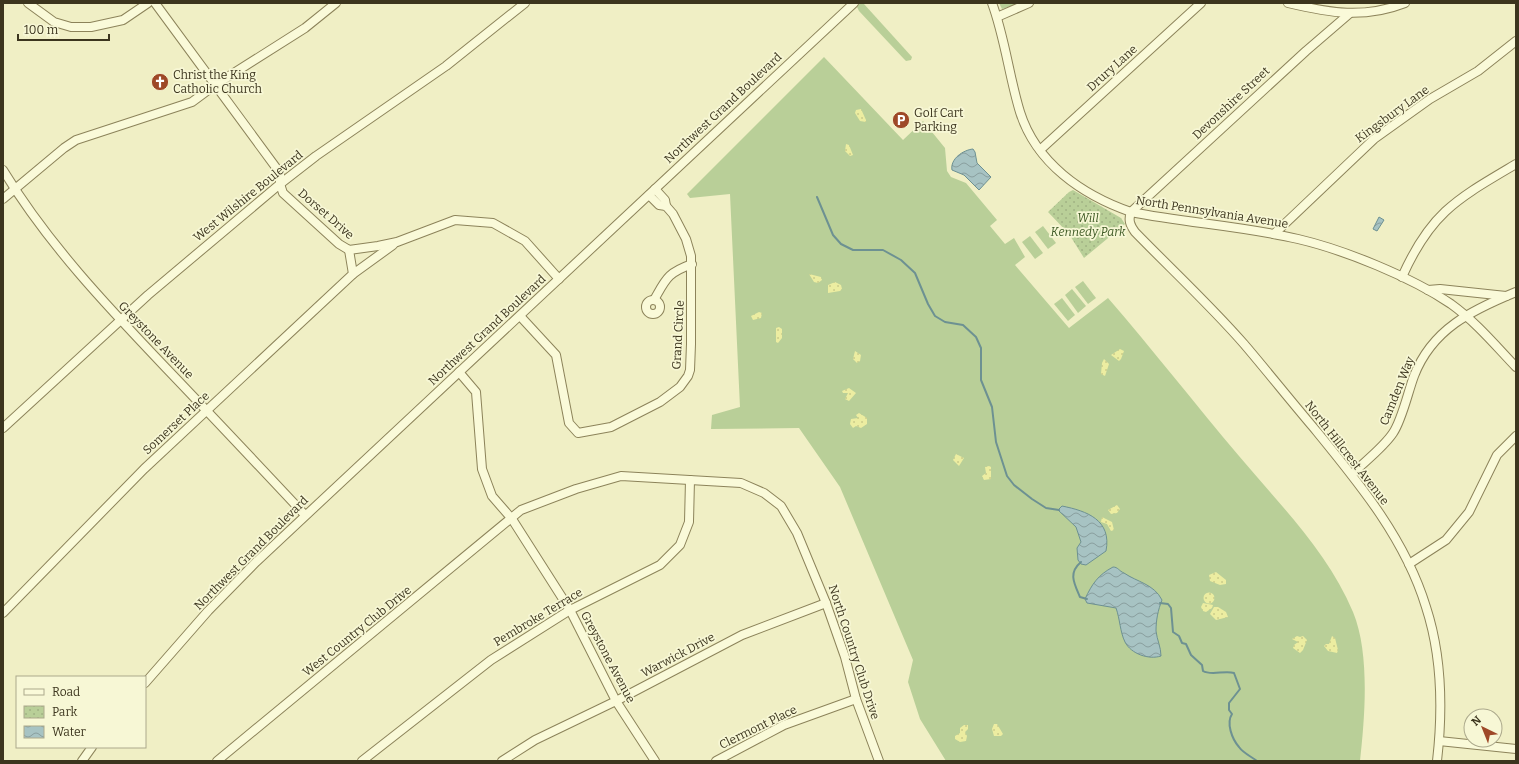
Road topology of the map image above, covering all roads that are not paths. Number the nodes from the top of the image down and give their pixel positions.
1 (28, 3) edge
2 (148, 3) edge
3 (155, 3) edge
4 (336, 3) edge
5 (525, 3) edge
6 (854, 3) edge
7 (992, 3) edge
8 (1029, 3) edge
9 (1201, 3) edge
10 (1288, 3) edge
11 (1405, 3) edge
12 (1349, 14) junction
13 (997, 17) junction
14 (1516, 40) edge
15 (215, 85) junction
16 (1040, 150) junction
17 (1516, 164) edge
18 (3, 170) edge
19 (280, 184) junction
20 (15, 190) junction
21 (652, 192) junction
22 (3, 199) edge
23 (1130, 212) junction
24 (1274, 234) junction
25 (397, 242) junction
26 (349, 250) junction
27 (692, 264) junction
28 (353, 274) junction
29 (1402, 277) junction
30 (559, 279) junction
31 (1427, 290) junction
32 (1516, 292) edge
33 (1507, 296) junction
34 (654, 300) dead end
35 (520, 316) junction
36 (1465, 316) junction
37 (121, 320) junction
38 (1516, 367) edge
39 (459, 372) junction
40 (207, 410) junction
41 (3, 428) edge
42 (1516, 436) edge
43 (1352, 474) junction
44 (690, 480) junction
45 (305, 515) junction
46 (512, 519) junction
47 (1409, 564) junction
48 (826, 603) junction
49 (570, 610) junction
50 (3, 613) edge
51 (146, 682) edge
52 (856, 699) junction
53 (616, 701) junction
54 (1439, 741) junction
55 (91, 748) edge
56 (1516, 749) edge
57 (82, 761) edge
58 (217, 761) edge
59 (362, 761) edge
60 (502, 761) edge
61 (655, 761) edge
62 (716, 761) edge
63 (879, 761) edge
64 (1437, 761) edge

1 - 2 street
3 - 15 street, Dorset Drive
4 - 15 street
5 - 19 street, West Wilshire Boulevard
6 - 21 street, Northwest Grand Boulevard
7 - 13 street, North Pennsylvania Avenue
8 - 13 street
9 - 16 street, Drury Lane
10 - 12 street
11 - 12 street
12 - 23 street, Devonshire Street
13 - 16 street, North Pennsylvania Avenue
14 - 24 street, Kingsbury Lane
15 - 19 street, Dorset Drive
15 - 20 street
16 - 23 street, North Pennsylvania Avenue
17 - 29 street
18 - 20 street, Greystone Avenue
19 - 26 street, Dorset Drive
19 - 37 street, West Wilshire Boulevard
20 - 22 street
20 - 37 street, Greystone Avenue
21 - 27 street, Grand Circle
21 - 30 street, Northwest Grand Boulevard
23 - 24 street, North Pennsylvania Avenue
23 - 43 street, North Hillcrest Avenue
24 - 29 street, North Pennsylvania Avenue
25 - 26 street, Dorset Drive
25 - 28 street, Somerset Place
25 - 30 street, Dorset Drive
26 - 28 street
27 - 34 street
27 - 35 street, Grand Circle
28 - 40 street, Somerset Place
29 - 31 street, North Pennsylvania Avenue
30 - 35 street, Northwest Grand Boulevard
31 - 33 street, Camden Way
31 - 36 street, North Pennsylvania Avenue
32 - 33 street, Camden Way
33 - 36 street, Camden Way
35 - 39 street, Northwest Grand Boulevard
36 - 38 street, North Pennsylvania Avenue
36 - 43 street, Camden Way
37 - 40 street, Greystone Avenue
37 - 41 street, West Wilshire Boulevard
39 - 45 street, Northwest Grand Boulevard
39 - 46 street, Greystone Avenue
40 - 45 street, Greystone Avenue
40 - 50 street, Somerset Place
42 - 47 street
43 - 47 street, North Hillcrest Avenue
44 - 46 street, North Country Club Drive
44 - 48 street, North Country Club Drive
44 - 49 street, Pembroke Terrace
45 - 51 street, Northwest Grand Boulevard
46 - 49 street, Greystone Avenue
46 - 58 street, West Country Club Drive
47 - 54 street, North Hillcrest Avenue
48 - 52 street, North Country Club Drive
48 - 53 street, Warwick Drive
49 - 53 street, Greystone Avenue
49 - 59 street, Pembroke Terrace
52 - 62 street, Clermont Place
52 - 63 street, North Country Club Drive
53 - 60 street, Warwick Drive
53 - 61 street, Greystone Avenue
54 - 56 street
54 - 64 street, North Hillcrest Avenue
55 - 57 street

